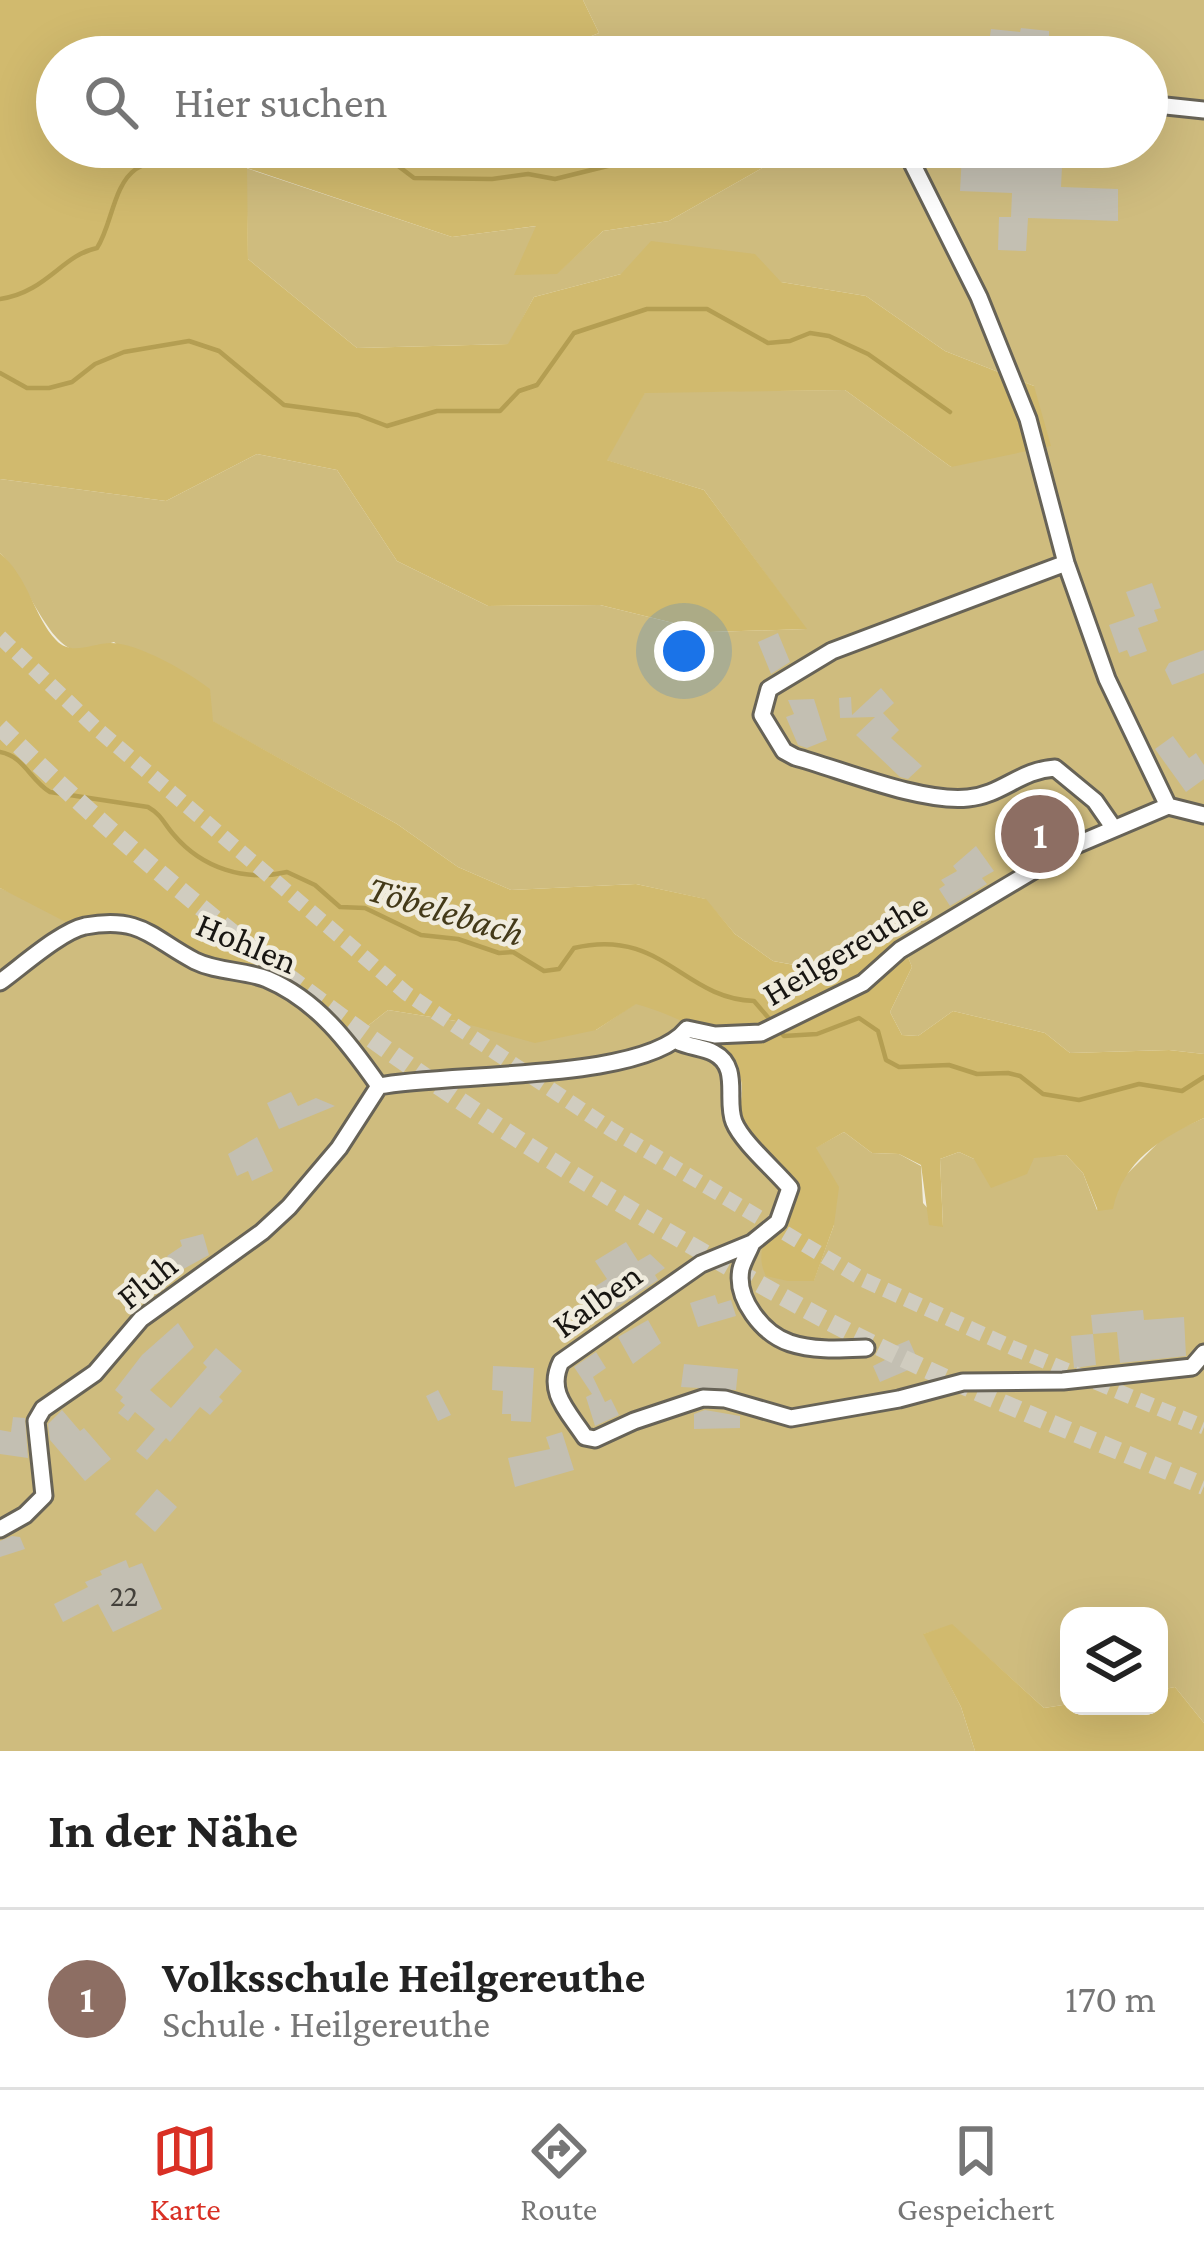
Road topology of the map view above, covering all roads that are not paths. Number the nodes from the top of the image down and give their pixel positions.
1 (1168, 106) edge
2 (1204, 110) edge
3 (914, 168) edge
4 (1066, 563) junction
5 (1168, 806) junction
6 (1204, 814) edge
7 (1113, 827) junction
8 (0, 982) edge
9 (677, 1041) junction
10 (379, 1086) junction
11 (752, 1243) junction
12 (866, 1348) dead end
13 (1204, 1353) edge
14 (0, 1529) edge

1 - 2 street
3 - 4 street
4 - 5 street
4 - 7 street
5 - 6 street
5 - 7 street, Heilgereuthe
7 - 9 street, Heilgereuthe
8 - 10 street, Hohlen
9 - 10 street, Heilgereuthe
9 - 11 street, Kalben
10 - 14 street, Fluh
11 - 12 street
11 - 13 street, Kalben

